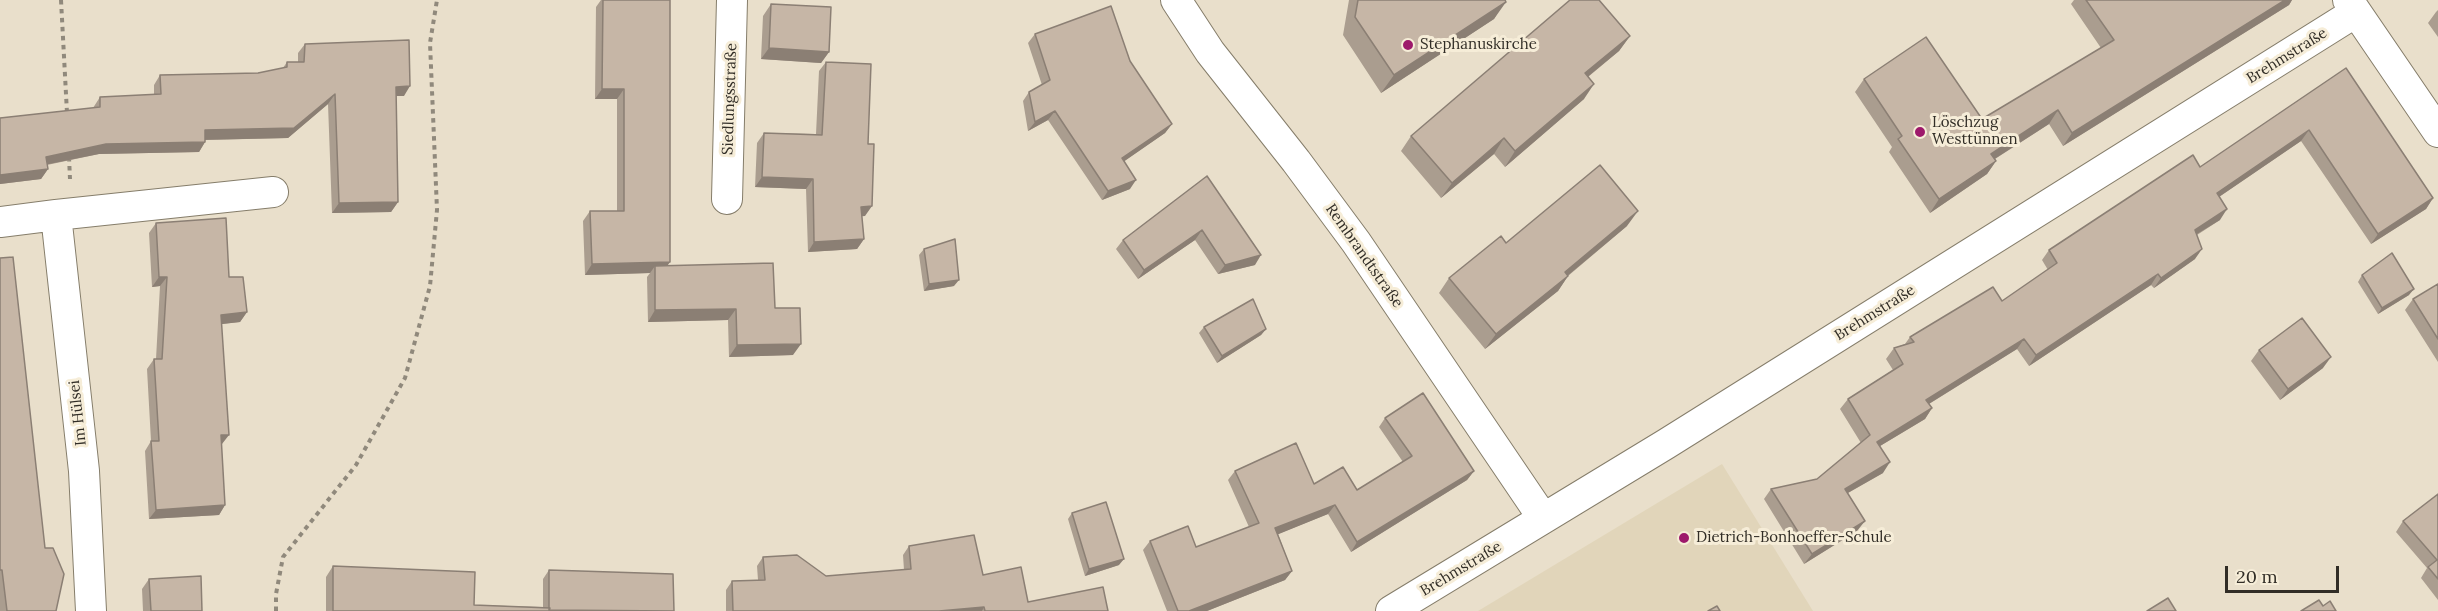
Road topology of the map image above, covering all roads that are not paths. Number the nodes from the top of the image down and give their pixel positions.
1 (732, 0) edge
2 (1176, 0) edge
3 (2352, 6) edge
4 (2438, 132) edge
5 (273, 192) dead end
6 (727, 199) dead end
7 (64, 213) junction
8 (0, 222) edge
9 (1544, 518) junction
10 (91, 611) edge
11 (1391, 611) edge

1 - 6 street, Siedlungsstraße
2 - 9 street, Rembrandtstraße
3 - 4 street
3 - 9 street, Brehmstraße
5 - 7 street
7 - 8 street
7 - 10 street, Im Hülsei
9 - 11 street, Brehmstraße

